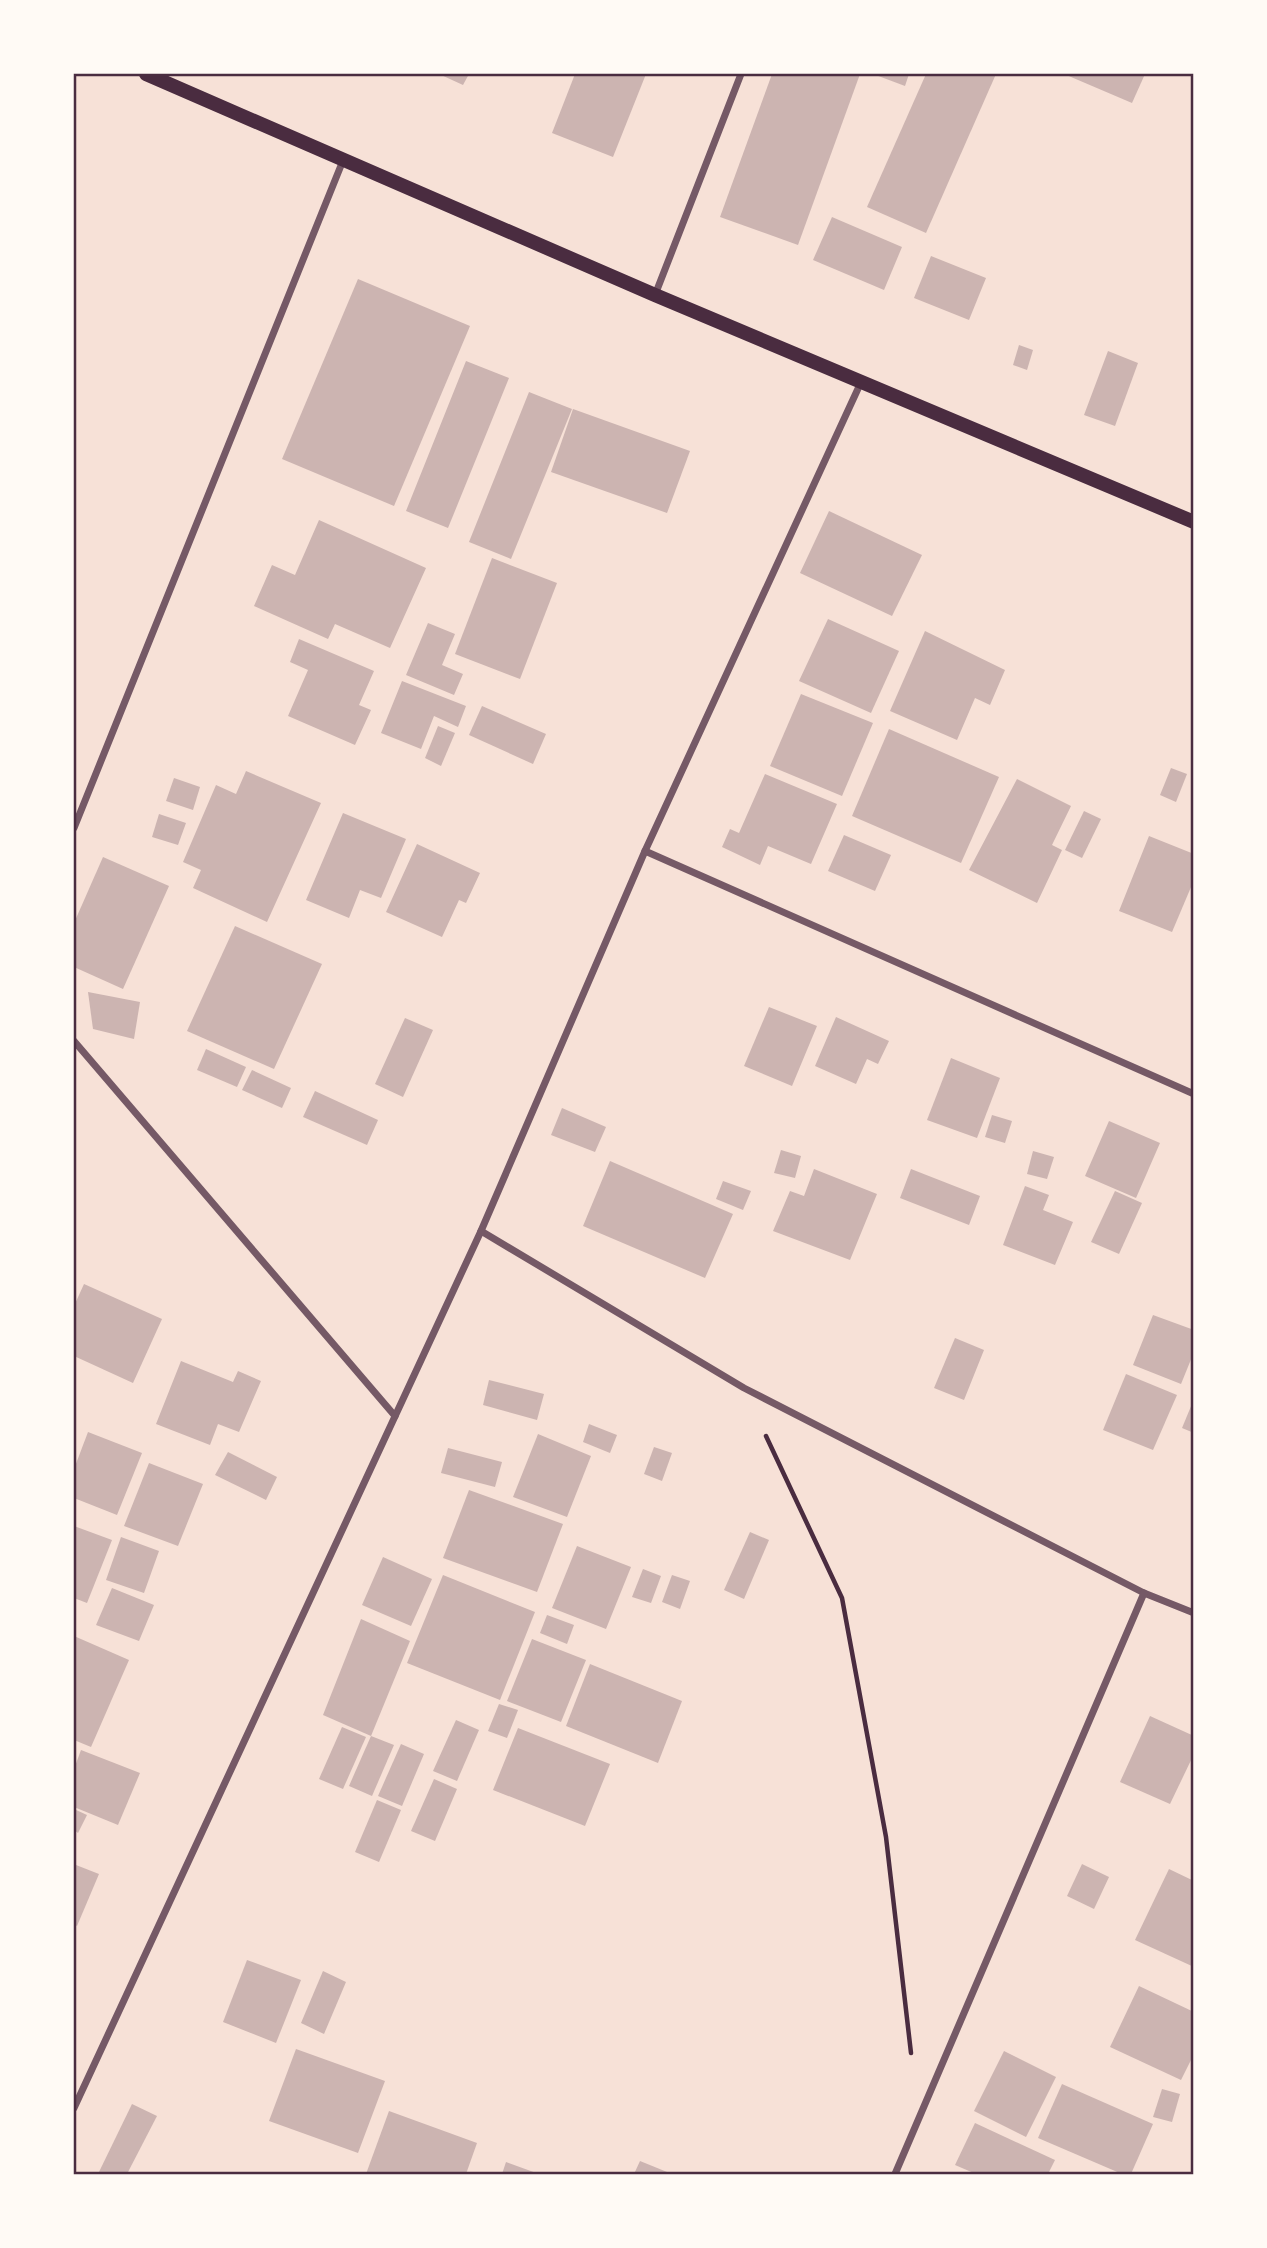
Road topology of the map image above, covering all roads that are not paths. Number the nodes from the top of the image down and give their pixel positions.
1 (146, 74) edge
2 (741, 74) edge
3 (344, 157) junction
4 (655, 295) junction
5 (862, 380) junction
6 (1194, 522) edge
7 (74, 828) edge
8 (645, 851) junction
9 (74, 1041) edge
10 (1194, 1094) edge
11 (481, 1231) junction
12 (395, 1416) junction
13 (1144, 1593) junction
14 (1194, 1613) edge
15 (74, 2108) edge
16 (895, 2175) edge

1 - 3 main road
2 - 4 street
3 - 4 main road
3 - 7 street
4 - 5 main road
5 - 6 main road
5 - 8 street
8 - 10 street
8 - 11 street
9 - 12 street
11 - 12 street
11 - 13 street
12 - 15 street
13 - 14 street
13 - 16 street

